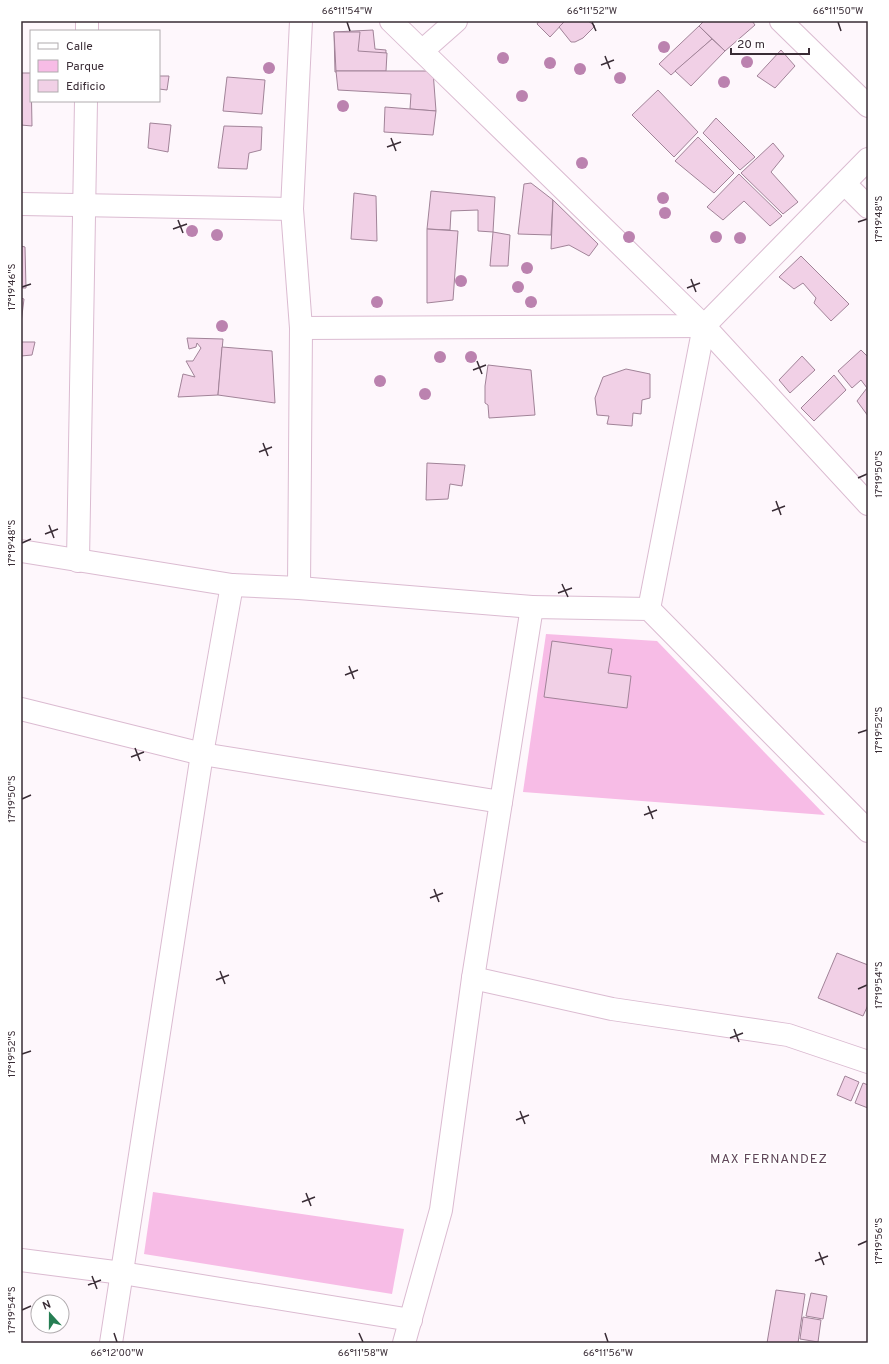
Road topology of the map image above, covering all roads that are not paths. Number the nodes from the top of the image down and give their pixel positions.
1 (301, 21) edge
2 (391, 21) edge
3 (456, 21) edge
4 (781, 21) edge
5 (422, 51) junction
6 (86, 102) edge
7 (868, 106) edge
8 (868, 159) edge
9 (844, 184) junction
10 (21, 204) edge
11 (86, 204) junction
12 (868, 207) edge
13 (292, 209) junction
14 (704, 326) junction
15 (301, 328) junction
16 (868, 504) edge
17 (21, 551) edge
18 (78, 561) junction
19 (232, 585) junction
20 (299, 588) junction
21 (532, 608) junction
22 (649, 609) junction
23 (21, 709) edge
24 (202, 754) junction
25 (501, 802) junction
26 (868, 830) edge
27 (473, 978) junction
28 (868, 1062) edge
29 (21, 1260) edge
30 (122, 1272) junction
31 (411, 1320) junction
32 (111, 1343) edge
33 (404, 1343) edge

1 - 13 street
2 - 5 street
3 - 5 street
4 - 7 street
5 - 14 street
6 - 11 street
8 - 9 street
9 - 12 street
9 - 14 street
10 - 11 street
11 - 13 street
11 - 18 street
13 - 15 street
14 - 15 street
14 - 16 street
14 - 22 street
15 - 20 street
17 - 18 street
18 - 19 street
19 - 20 street
19 - 24 street
20 - 21 street
21 - 22 street
21 - 25 street
22 - 26 street
23 - 24 street
24 - 25 street
24 - 30 street
25 - 27 street
27 - 28 street
27 - 31 street
29 - 30 street
30 - 31 street
30 - 32 street
31 - 33 street

